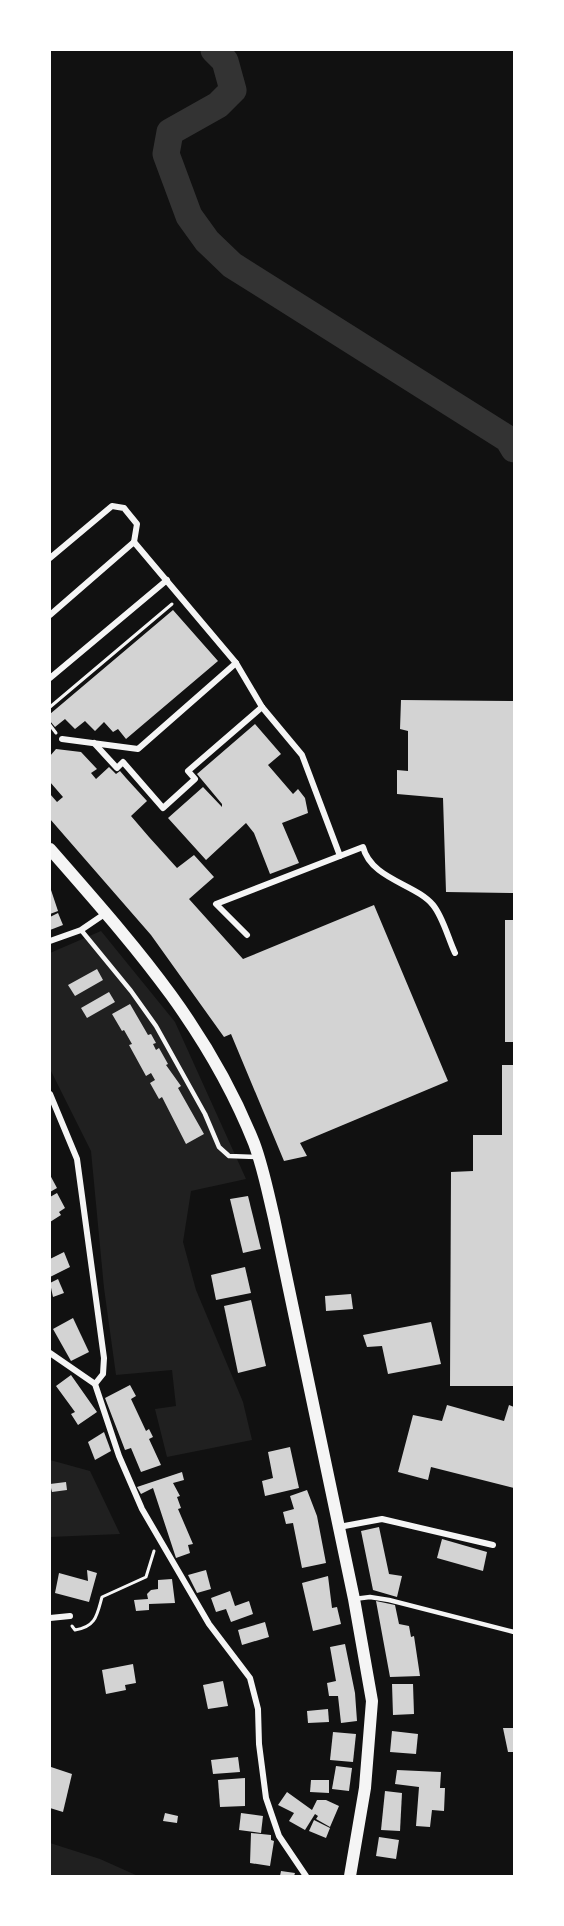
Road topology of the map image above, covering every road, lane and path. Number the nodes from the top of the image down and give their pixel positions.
1 (135, 542) junction
2 (50, 558) edge
3 (166, 580) junction
4 (180, 596) junction
5 (50, 615) edge
6 (236, 663) junction
7 (50, 678) edge
8 (50, 707) edge
9 (262, 707) junction
10 (62, 739) dead end
11 (94, 743) junction
12 (50, 849) edge
13 (340, 856) junction
14 (106, 913) junction
15 (81, 930) junction
16 (247, 935) dead end
17 (50, 941) edge
18 (455, 952) dead end
19 (50, 1094) edge
20 (258, 1157) junction
21 (50, 1353) edge
22 (95, 1384) junction
23 (339, 1527) junction
24 (159, 1540) junction
25 (493, 1545) dead end
26 (354, 1599) junction
27 (70, 1616) joint
28 (50, 1618) edge
29 (514, 1632) edge
30 (306, 1876) edge
31 (350, 1876) edge

1 - 2 street
1 - 3 street
1 - 5 street
3 - 4 street
3 - 7 street
4 - 6 street
4 - 8 path
6 - 9 street
6 - 11 street
9 - 11 street
9 - 13 street
10 - 11 street
12 - 14 main road
13 - 16 street
13 - 18 street
14 - 15 street
14 - 20 main road
15 - 17 street
15 - 20 lane
19 - 22 street
20 - 23 main road
21 - 22 street
22 - 24 street
23 - 25 street
23 - 26 main road
24 - 27 path
24 - 30 street
26 - 29 lane
26 - 31 main road
27 - 28 street

